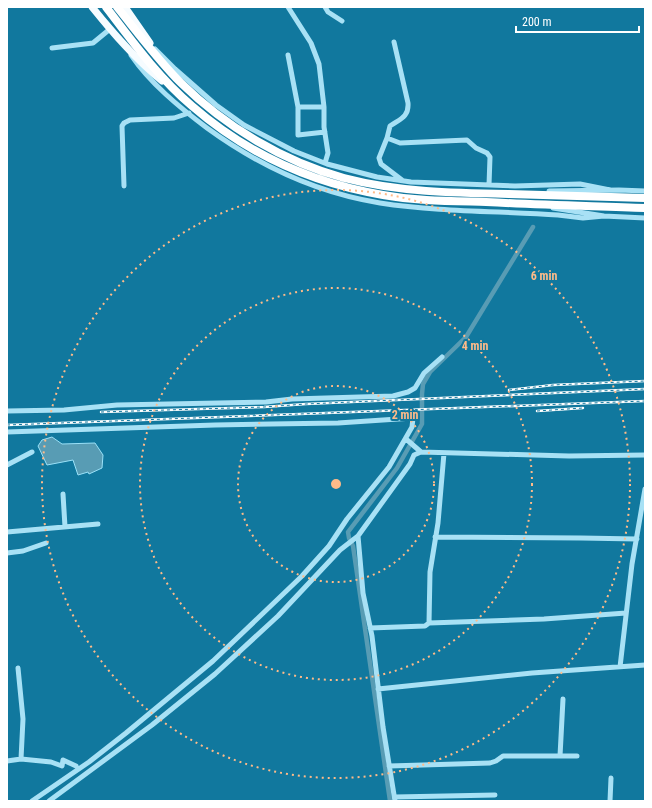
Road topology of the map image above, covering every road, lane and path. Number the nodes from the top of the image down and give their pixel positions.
1 (92, 7) edge
2 (106, 7) edge
3 (117, 7) edge
4 (125, 7) edge
5 (288, 7) edge
6 (325, 7) edge
7 (342, 21) dead end
8 (110, 29) junction
9 (146, 37) junction
10 (119, 39) junction
11 (394, 42) dead end
12 (52, 48) dead end
13 (288, 55) dead end
14 (167, 69) junction
15 (179, 95) junction
16 (298, 107) junction
17 (324, 107) junction
18 (188, 113) junction
19 (325, 132) junction
20 (387, 138) junction
21 (325, 163) junction
22 (402, 181) junction
23 (489, 185) junction
24 (124, 186) dead end
25 (610, 190) junction
26 (645, 191) edge
27 (510, 194) junction
28 (645, 198) edge
29 (527, 204) junction
30 (645, 208) edge
31 (604, 216) junction
32 (645, 218) edge
33 (442, 357) dead end
34 (7, 411) edge
35 (7, 432) edge
36 (406, 439) junction
37 (32, 452) dead end
38 (420, 452) junction
39 (444, 453) junction
40 (645, 455) edge
41 (7, 465) edge
42 (645, 489) edge
43 (63, 494) dead end
44 (98, 524) dead end
45 (65, 527) junction
46 (7, 532) edge
47 (358, 537) junction
48 (435, 537) junction
49 (636, 539) junction
50 (46, 543) dead end
51 (7, 553) edge
52 (626, 613) junction
53 (429, 623) junction
54 (370, 628) junction
55 (645, 665) edge
56 (620, 667) junction
57 (18, 668) dead end
58 (378, 688) junction
59 (563, 698) dead end
60 (560, 756) junction
61 (577, 756) dead end
62 (21, 759) junction
63 (7, 761) edge
64 (76, 766) dead end
65 (389, 766) junction
66 (611, 778) dead end
67 (495, 794) dead end
68 (395, 799) edge
69 (32, 801) edge
70 (49, 801) edge
71 (610, 801) edge

1 - 8 main road
2 - 15 highway
3 - 14 highway
4 - 9 main road
5 - 17 street
6 - 7 street
8 - 10 main road
8 - 12 street
9 - 14 main road
9 - 21 street
10 - 15 main road
10 - 18 street
11 - 20 street
13 - 16 street
14 - 27 highway
15 - 29 highway
16 - 17 street
16 - 19 street
17 - 19 street
18 - 24 street
18 - 31 street
19 - 21 street
20 - 22 street
20 - 23 street
21 - 22 street
22 - 23 street
23 - 25 street
25 - 26 street
25 - 27 street
27 - 28 highway
29 - 30 highway
29 - 31 street
31 - 32 street
33 - 34 street
35 - 36 street
36 - 38 street
36 - 69 street
37 - 41 street
38 - 39 street
38 - 47 street
39 - 40 street
39 - 48 street
42 - 49 street
43 - 45 street
44 - 45 street
45 - 46 street
47 - 54 street
47 - 70 street
48 - 49 street
48 - 53 street
49 - 52 street
50 - 51 street
52 - 53 street
52 - 56 street
53 - 54 street
54 - 58 street
55 - 56 street
56 - 58 street
57 - 62 street
58 - 65 street
59 - 60 street
60 - 61 street
60 - 65 street
62 - 63 street
62 - 64 street
65 - 68 street
66 - 71 street
67 - 68 street

